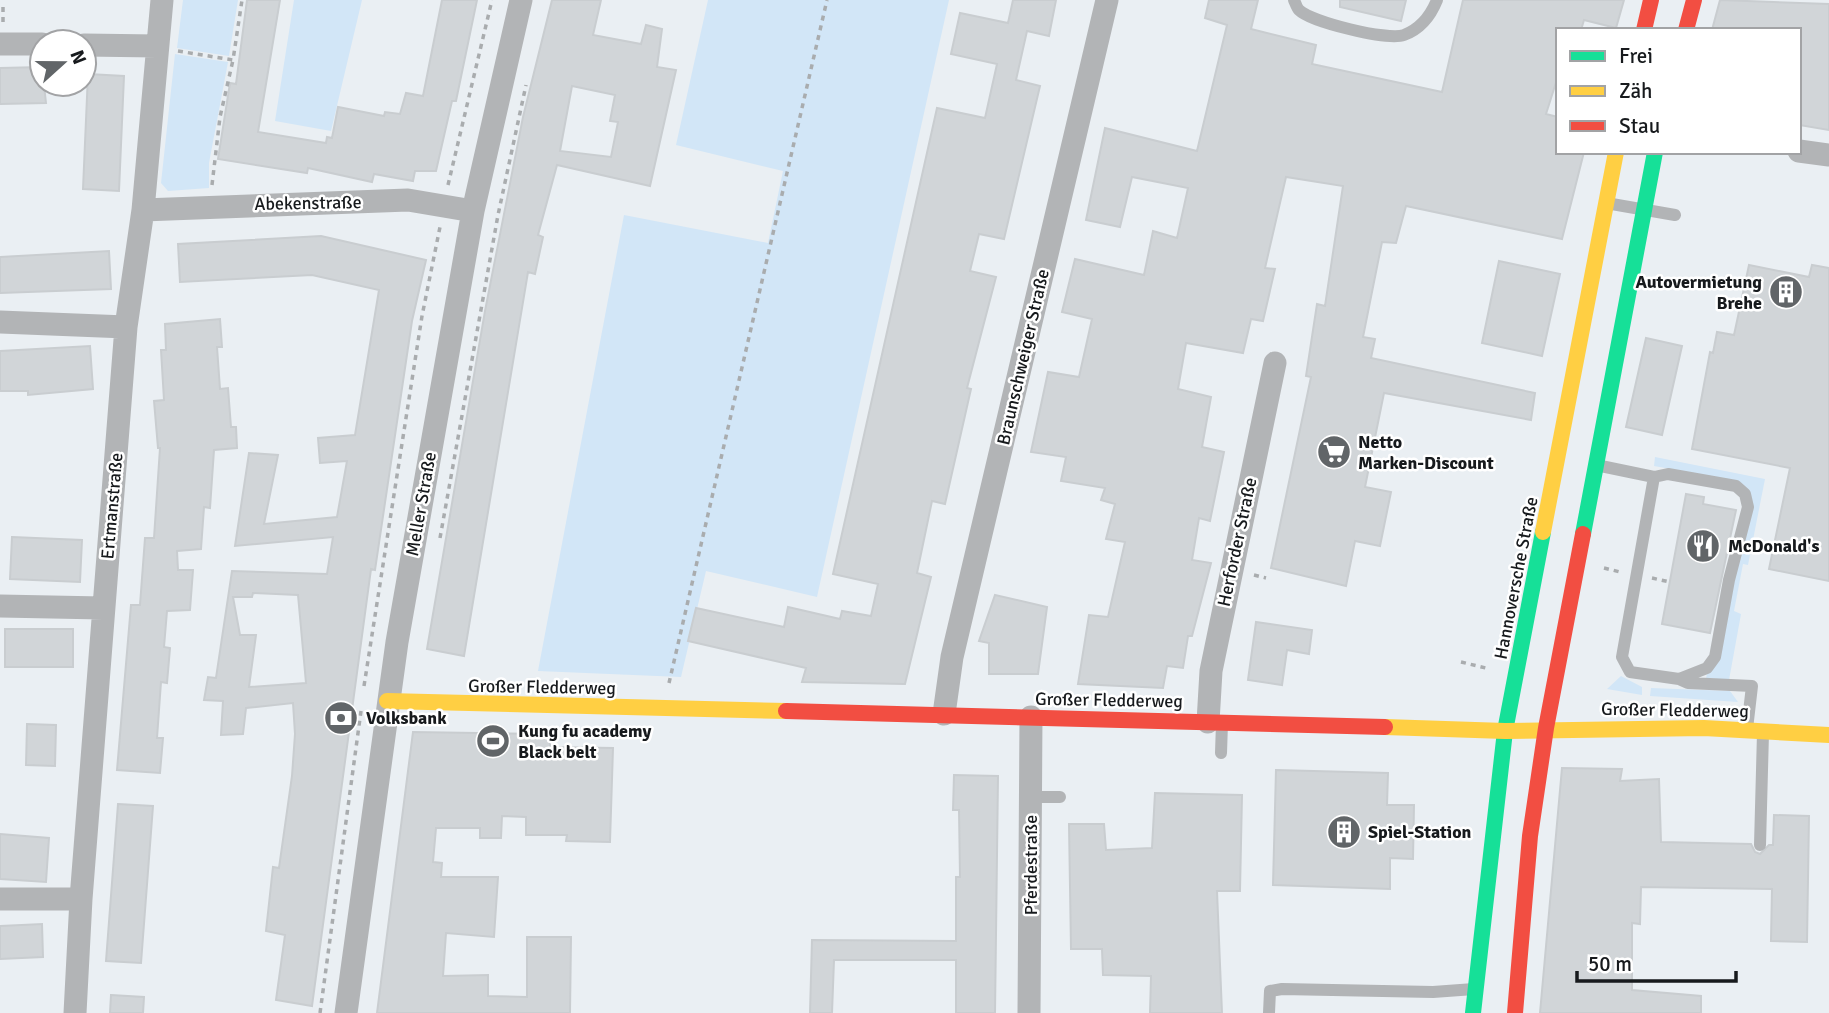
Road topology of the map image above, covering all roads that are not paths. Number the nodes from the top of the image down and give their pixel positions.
1 (162, 0) edge
2 (521, 0) edge
3 (1107, 0) edge
4 (1294, 0) edge
5 (1437, 0) edge
6 (1651, 0) edge
7 (1694, 0) edge
8 (1644, 28) edge
9 (1687, 28) edge
10 (1, 36) edge
11 (28, 41) edge
12 (98, 46) edge
13 (157, 46) junction
14 (1801, 150) edge
15 (1616, 154) edge
16 (1655, 154) edge
17 (1829, 155) edge
18 (1606, 203) junction
19 (1644, 209) junction
20 (143, 210) junction
21 (473, 211) junction
22 (1675, 215) dead end
23 (0, 322) edge
24 (126, 327) junction
25 (1275, 363) dead end
26 (1596, 465) junction
27 (1654, 477) junction
28 (0, 606) edge
29 (103, 608) junction
30 (1679, 678) junction
31 (387, 701) junction
32 (944, 714) junction
33 (1031, 717) junction
34 (1215, 722) junction
35 (1546, 728) junction
36 (1755, 730) junction
37 (1505, 731) junction
38 (1829, 735) edge
39 (1221, 753) dead end
40 (1031, 797) junction
41 (1060, 797) dead end
42 (1760, 845) dead end
43 (0, 899) edge
44 (81, 899) junction
45 (1474, 989) junction
46 (75, 1013) edge
47 (346, 1013) edge
48 (1029, 1013) edge
49 (1269, 1013) edge
50 (1473, 1013) edge
51 (1515, 1013) edge

1 - 13 street, Ertmanstraße
2 - 21 street, Meller Straße
3 - 32 street, Braunschweiger Straße
4 - 5 lane
6 - 8 main road
7 - 9 main road
10 - 11 street
12 - 13 street
13 - 20 street, Ertmanstraße
14 - 17 street
15 - 18 main road, Hannoversche Straße
16 - 19 main road
18 - 19 lane
18 - 37 main road, Hannoversche Straße
19 - 22 lane
19 - 26 main road
20 - 21 street, Abekenstraße
20 - 24 street, Ertmanstraße
21 - 31 street, Meller Straße
23 - 24 street
24 - 29 street, Ertmanstraße
25 - 34 street, Herforder Straße
26 - 27 lane
26 - 35 main road
27 - 30 lane
27 - 30 lane
28 - 29 street
29 - 44 street, Ertmanstraße
30 - 36 lane
31 - 32 main road, Großer Fledderweg
31 - 47 street, Meller Straße
32 - 33 main road, Großer Fledderweg
33 - 34 main road, Großer Fledderweg
33 - 40 street, Pferdestraße
34 - 37 main road, Großer Fledderweg
34 - 39 lane
35 - 36 main road, Großer Fledderweg
35 - 37 main road, Großer Fledderweg
35 - 51 main road
36 - 38 main road, Großer Fledderweg
36 - 42 lane
37 - 45 main road, Hannoversche Straße
40 - 41 lane
40 - 48 street, Pferdestraße
43 - 44 street
44 - 46 street, Ertmanstraße
45 - 49 lane
45 - 50 main road, Hannoversche Straße

